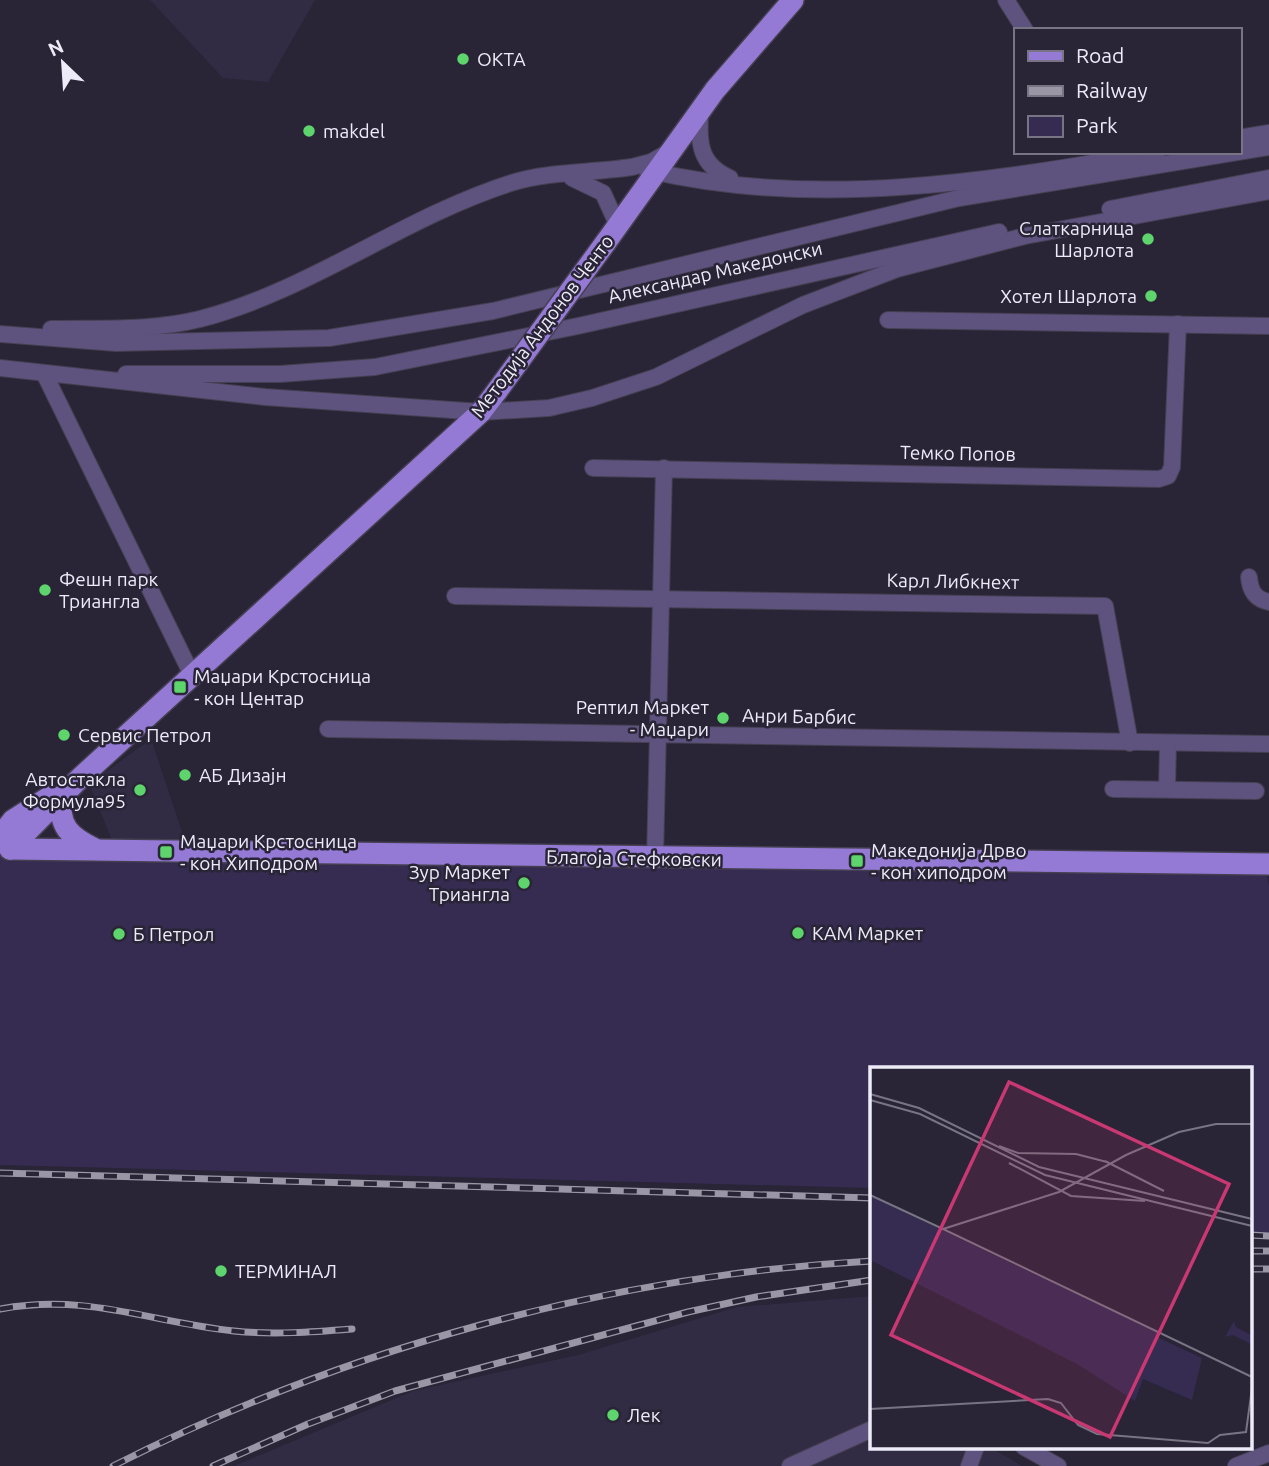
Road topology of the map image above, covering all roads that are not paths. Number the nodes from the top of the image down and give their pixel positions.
1 (793, 0) edge
2 (1006, 0) edge
3 (1024, 28) edge
4 (700, 111) junction
5 (1269, 133) edge
6 (1241, 138) edge
7 (674, 147) junction
8 (1269, 147) edge
9 (1241, 152) edge
10 (1145, 154) edge
11 (1226, 154) edge
12 (632, 167) junction
13 (656, 172) junction
14 (561, 175) junction
15 (1269, 178) edge
16 (745, 185) junction
17 (1269, 191) edge
18 (612, 234) junction
19 (888, 320) dead end
20 (1178, 324) junction
21 (1269, 326) edge
22 (0, 332) edge
23 (0, 366) edge
24 (44, 373) junction
25 (481, 412) junction
26 (593, 468) dead end
27 (664, 468) junction
28 (1249, 577) dead end
29 (455, 596) dead end
30 (661, 601) junction
31 (1269, 602) edge
32 (192, 675) junction
33 (328, 730) dead end
34 (658, 734) junction
35 (1130, 743) junction
36 (1168, 743) junction
37 (1269, 744) edge
38 (80, 778) junction
39 (1113, 789) dead end
40 (1167, 789) junction
41 (1256, 791) dead end
42 (62, 796) junction
43 (7, 823) edge
44 (5, 849) edge
45 (100, 851) junction
46 (655, 859) junction
47 (1269, 864) edge
48 (870, 1430) edge
49 (976, 1448) edge
50 (1026, 1448) edge
51 (1269, 1453) edge
52 (790, 1466) edge
53 (969, 1466) edge
54 (1058, 1466) edge
55 (1236, 1466) edge

1 - 4 main road, Методија Андонов Ченто
2 - 3 street
4 - 7 main road, Методија Андонов Ченто
4 - 16 street
5 - 6 street
7 - 12 street
7 - 13 main road, Методија Андонов Ченто
8 - 9 street, Александар Македонски
10 - 16 street
11 - 22 street, Александар Македонски
12 - 13 street
12 - 14 street
13 - 16 street
13 - 18 main road, Методија Андонов Ченто
14 - 18 street
14 - 22 street
15 - 23 street, Александар Македонски
17 - 25 street
18 - 25 main road, Методија Андонов Ченто, bridge
19 - 20 street
20 - 21 street
20 - 27 street, Темко Попов
23 - 24 street
24 - 25 street
24 - 32 street
25 - 32 main road, Методија Андонов Ченто
26 - 27 street, Темко Попов
27 - 30 street
28 - 31 street
29 - 30 street, Карл Либкнехт
30 - 34 street
30 - 35 street, Карл Либкнехт
32 - 38 main road, Методија Андонов Ченто
33 - 34 street, Анри Барбис
34 - 35 street, Анри Барбис
34 - 46 street
35 - 36 street, Анри Барбис
36 - 37 street, Анри Барбис
36 - 40 street
38 - 42 main road, Методија Андонов Ченто
38 - 43 main road, Методија Андонов Ченто
39 - 40 street
40 - 41 street
42 - 44 main road, Методија Андонов Ченто
42 - 45 main road
43 - 44 main road, Методија Андонов Ченто
44 - 45 main road, Благоја Стефковски
45 - 46 main road, Благоја Стефковски
46 - 47 main road, Благоја Стефковски
48 - 52 street
49 - 53 street
50 - 54 street
51 - 55 street

